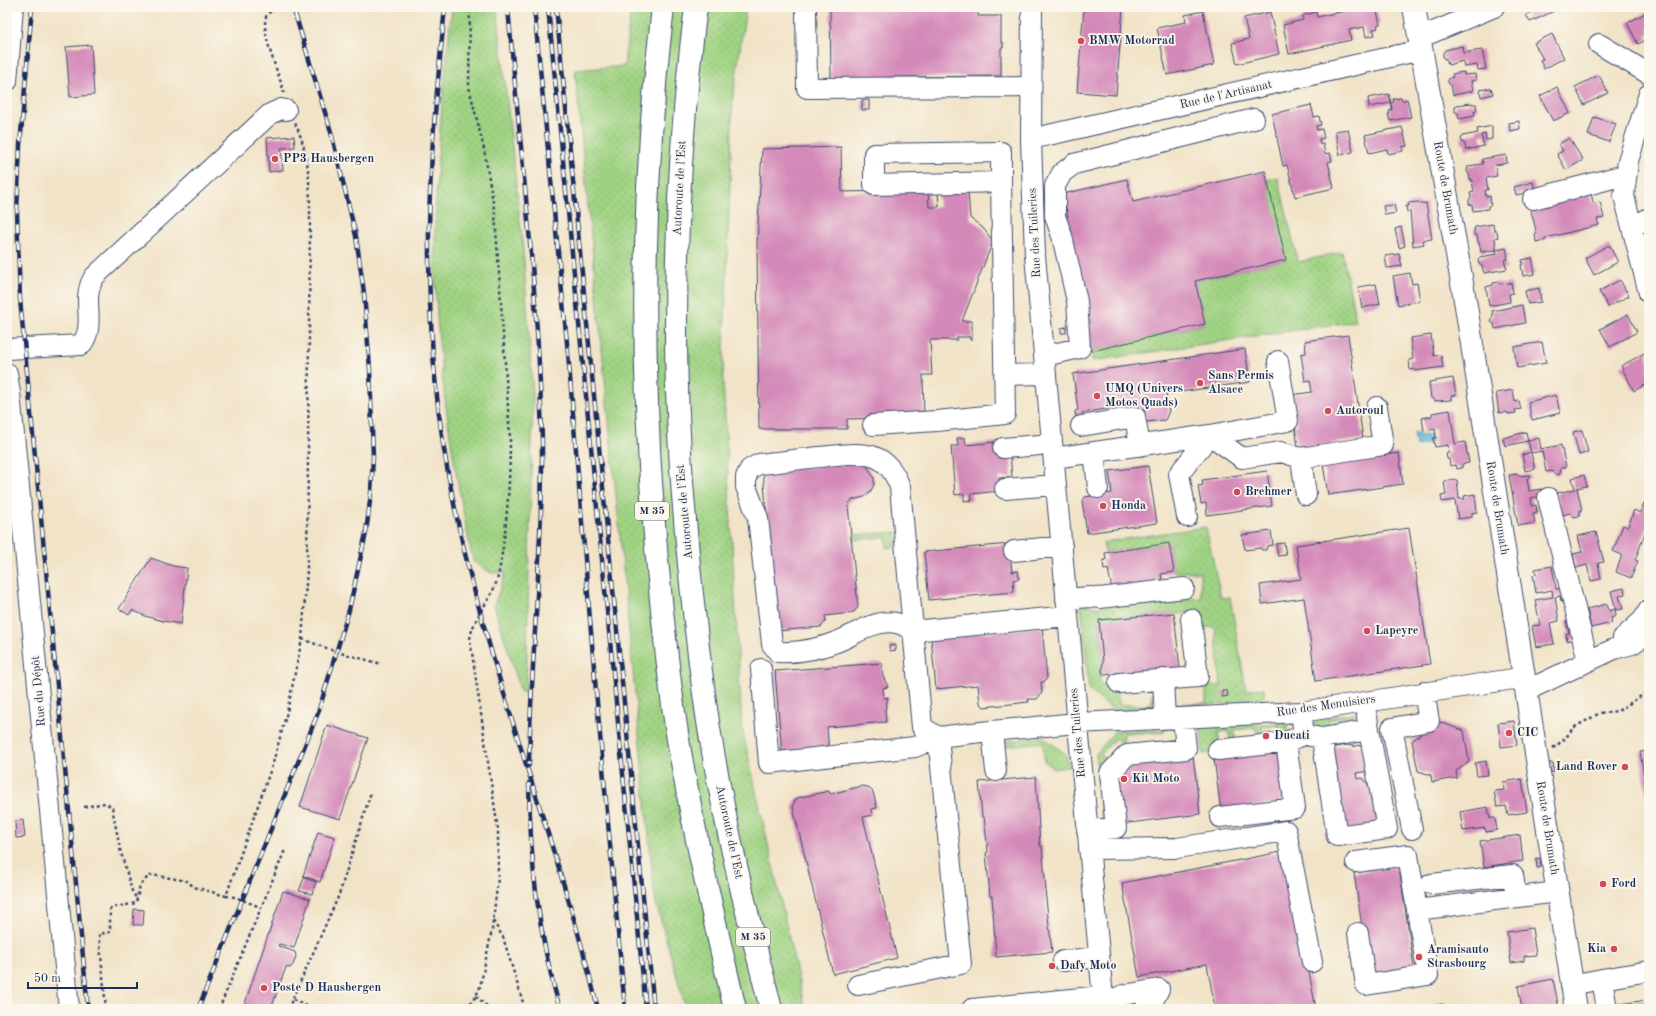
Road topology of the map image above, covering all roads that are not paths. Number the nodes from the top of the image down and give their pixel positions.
1 (13, 7) edge
2 (663, 7) edge
3 (696, 7) edge
4 (806, 7) edge
5 (1032, 7) edge
6 (1414, 7) edge
7 (1494, 7) edge
8 (1420, 44) junction
9 (1599, 44) dead end
10 (1649, 74) edge
11 (7, 80) edge
12 (1030, 87) junction
13 (1649, 94) edge
14 (286, 110) road end
15 (1143, 114) junction
16 (1254, 119) dead end
17 (1150, 145) junction
18 (1031, 146) junction
19 (1001, 152) junction
20 (1626, 177) junction
21 (1001, 182) junction
22 (1533, 199) dead end
23 (1641, 223) edge
24 (1649, 293) edge
25 (7, 349) edge
26 (1278, 361) dead end
27 (1045, 365) junction
28 (7, 374) edge
29 (1004, 375) junction
30 (9, 393) edge
31 (1377, 407) dead end
32 (873, 425) dead end
33 (1081, 426) dead end
34 (1210, 435) junction
35 (1140, 446) junction
36 (1003, 448) dead end
37 (1053, 451) junction
38 (1094, 452) junction
39 (1301, 458) junction
40 (1056, 485) junction
41 (1098, 488) dead end
42 (1005, 490) dead end
43 (1306, 495) dead end
44 (1548, 498) dead end
45 (1187, 517) dead end
46 (1062, 546) junction
47 (1014, 551) dead end
48 (1184, 588) dead end
49 (1067, 607) junction
50 (1649, 610) edge
51 (1649, 617) edge
52 (1191, 619) dead end
53 (918, 631) junction
54 (1649, 632) edge
55 (1614, 649) junction
56 (1588, 661) junction
57 (761, 669) dead end
58 (1163, 679) junction
59 (1118, 683) dead end
60 (1525, 683) junction
61 (1424, 692) junction
62 (1364, 701) junction
63 (1300, 712) junction
64 (1174, 718) junction
65 (1077, 723) junction
66 (1369, 730) junction
67 (992, 731) junction
68 (938, 736) junction
69 (1304, 738) junction
70 (1218, 750) dead end
71 (996, 771) dead end
72 (1220, 817) dead end
73 (1412, 829) dead end
74 (1088, 839) junction
75 (1356, 862) dead end
76 (1431, 884) dead end
77 (1557, 892) junction
78 (1516, 897) junction
79 (1417, 910) junction
80 (1358, 933) dead end
81 (1098, 957) junction
82 (1063, 961) dead end
83 (1312, 962) dead end
84 (1649, 971) edge
85 (1602, 979) junction
86 (858, 985) dead end
87 (1571, 985) junction
88 (1103, 1004) edge
89 (69, 1009) edge
90 (736, 1009) edge
91 (771, 1009) edge
92 (972, 1009) edge
93 (1131, 1009) edge
94 (1145, 1009) edge
95 (1576, 1009) edge
96 (1607, 1009) edge

1 - 11 street
2 - 90 main road, M 35
3 - 91 main road, Autoroute de l’Est / M 35
4 - 12 street
5 - 12 street, Rue des Tuileries
6 - 8 main road, Route de Brumath
7 - 8 street, Rue de l'Artisanat
8 - 15 street, Rue de l'Artisanat
8 - 60 main road, Route de Brumath
9 - 10 street
12 - 18 street, Rue des Tuileries
13 - 20 street
14 - 25 street
15 - 17 street
15 - 18 street, Rue de l'Artisanat
16 - 17 street
17 - 27 street
18 - 19 street, Rue de l'Artisanat
18 - 27 street, Rue des Tuileries
19 - 21 street
19 - 21 street, Rue de l'Artisanat
20 - 22 street
20 - 23 street
21 - 29 street
23 - 24 street
26 - 34 street
27 - 29 street
27 - 37 street, Rue des Tuileries
28 - 30 street, Rue du Dépôt
29 - 32 street
30 - 89 street, Rue du Dépôt
31 - 39 street
33 - 35 street
34 - 35 street
34 - 39 street
34 - 45 street
35 - 38 street
36 - 37 street
37 - 38 street
37 - 40 street, Rue des Tuileries
38 - 41 street
39 - 43 street
40 - 42 street
40 - 46 street, Rue des Tuileries
44 - 56 street
46 - 47 street
46 - 49 street, Rue des Tuileries
48 - 49 street
49 - 53 street
49 - 65 street, Rue des Tuileries
50 - 51 street
50 - 55 street
52 - 58 street
53 - 53 street
53 - 68 street
54 - 55 street, Rue des Menuisiers
55 - 56 street, Rue des Menuisiers
56 - 60 street, Rue des Menuisiers
57 - 68 street
58 - 59 street
58 - 64 street
60 - 61 street, Rue des Menuisiers
60 - 77 main road, Route de Brumath
61 - 62 street, Rue des Menuisiers
61 - 73 street
62 - 63 street, Rue des Menuisiers
62 - 66 street
63 - 64 street, Rue des Menuisiers
63 - 69 street
64 - 65 street, Rue des Menuisiers
64 - 74 street
65 - 67 street, Rue des Menuisiers
65 - 74 street, Rue des Tuileries
66 - 69 street
66 - 69 street
67 - 68 street, Rue des Menuisiers
67 - 71 street
68 - 86 street
69 - 70 street
69 - 72 street
74 - 81 street, Rue des Tuileries
74 - 83 street
75 - 79 street
76 - 78 street
77 - 78 street
77 - 87 main road, Route de Brumath
78 - 79 street
79 - 80 street
81 - 82 street
81 - 88 street, Rue des Tuileries
84 - 85 street
85 - 87 street
85 - 96 street
87 - 95 main road, Route de Brumath
88 - 92 street
88 - 93 street
88 - 94 street

